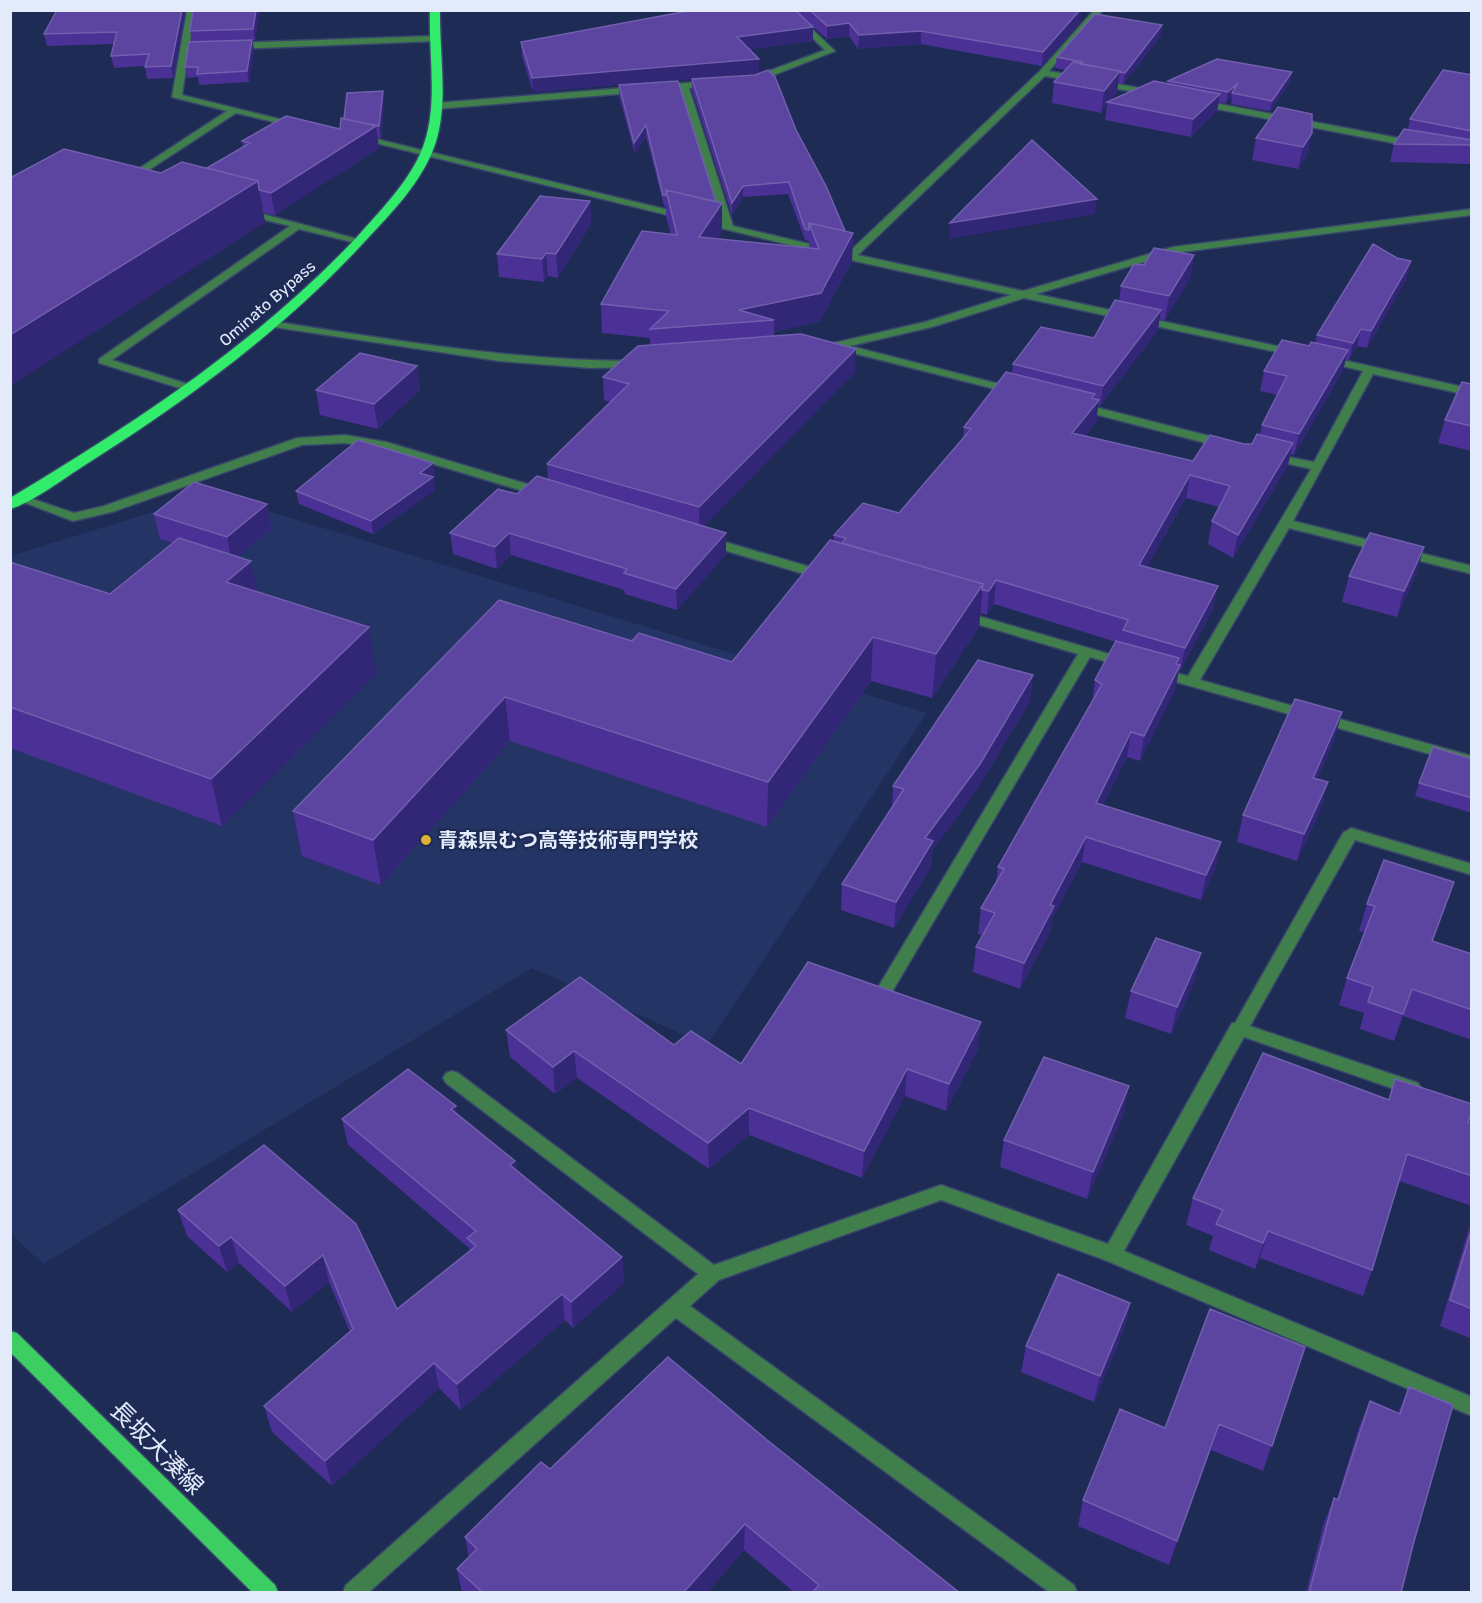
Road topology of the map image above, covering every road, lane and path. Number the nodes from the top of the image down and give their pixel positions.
1 (191, 10) edge
2 (435, 10) edge
3 (787, 10) edge
4 (1099, 10) edge
5 (433, 39) junction
6 (221, 46) edge
7 (198, 47) edge
8 (186, 48) junction
9 (1043, 73) junction
10 (743, 81) edge
11 (720, 83) edge
12 (684, 86) junction
13 (1170, 97) edge
14 (1193, 102) edge
15 (436, 106) junction
16 (235, 110) junction
17 (314, 128) edge
18 (347, 135) edge
19 (1425, 146) edge
20 (426, 153) junction
21 (136, 185) edge
22 (228, 208) edge
23 (1472, 212) edge
24 (297, 226) junction
25 (729, 228) junction
26 (360, 241) junction
27 (850, 257) junction
28 (1029, 295) junction
29 (271, 324) junction
30 (839, 346) junction
31 (817, 349) edge
32 (653, 364) edge
33 (1370, 369) junction
34 (190, 388) junction
35 (1472, 393) edge
36 (1033, 395) edge
37 (1067, 404) edge
38 (1238, 447) edge
39 (1261, 453) edge
40 (1318, 467) junction
41 (553, 495) edge
42 (16, 502) edge
43 (1285, 523) junction
44 (689, 536) edge
45 (1472, 570) edge
46 (836, 579) edge
47 (950, 612) edge
48 (1086, 652) junction
49 (1192, 682) junction
50 (1472, 761) edge
51 (1472, 870) edge
52 (883, 993) edge
53 (1238, 1028) junction
54 (452, 1078) dead end
55 (1427, 1094) edge
56 (1112, 1254) junction
57 (712, 1274) junction
58 (675, 1306) junction
59 (10, 1339) edge
60 (1472, 1407) edge
61 (267, 1593) edge
62 (354, 1593) edge
63 (1066, 1593) edge

1 - 8 street
2 - 5 highway, Ominato Bypass
3 - 10 street
4 - 9 street
5 - 6 street
5 - 15 highway, Ominato Bypass
7 - 8 street
8 - 16 street
9 - 13 street
9 - 27 street
11 - 12 street
12 - 15 street
12 - 25 street
14 - 19 street
15 - 20 highway, Ominato Bypass
16 - 17 street
16 - 21 street
18 - 20 street
20 - 25 street
20 - 26 highway, Ominato Bypass
22 - 24 street
23 - 28 street
24 - 26 street
24 - 34 street
25 - 27 street
26 - 29 highway, Ominato Bypass
27 - 28 street
28 - 30 street
28 - 33 street
29 - 32 street
29 - 34 highway, Ominato Bypass
30 - 31 street
30 - 36 street
33 - 35 street
33 - 40 street
34 - 42 highway, Ominato Bypass
37 - 38 street
39 - 40 street
40 - 43 street
41 - 42 street
43 - 45 street
43 - 49 street
44 - 46 street
47 - 48 street
48 - 49 street
48 - 52 street
49 - 50 street
51 - 53 street
53 - 55 street
53 - 56 street
54 - 57 street
56 - 57 street
56 - 60 street
57 - 58 street
58 - 62 street
58 - 63 street
59 - 61 main road, 長坂大湊線

